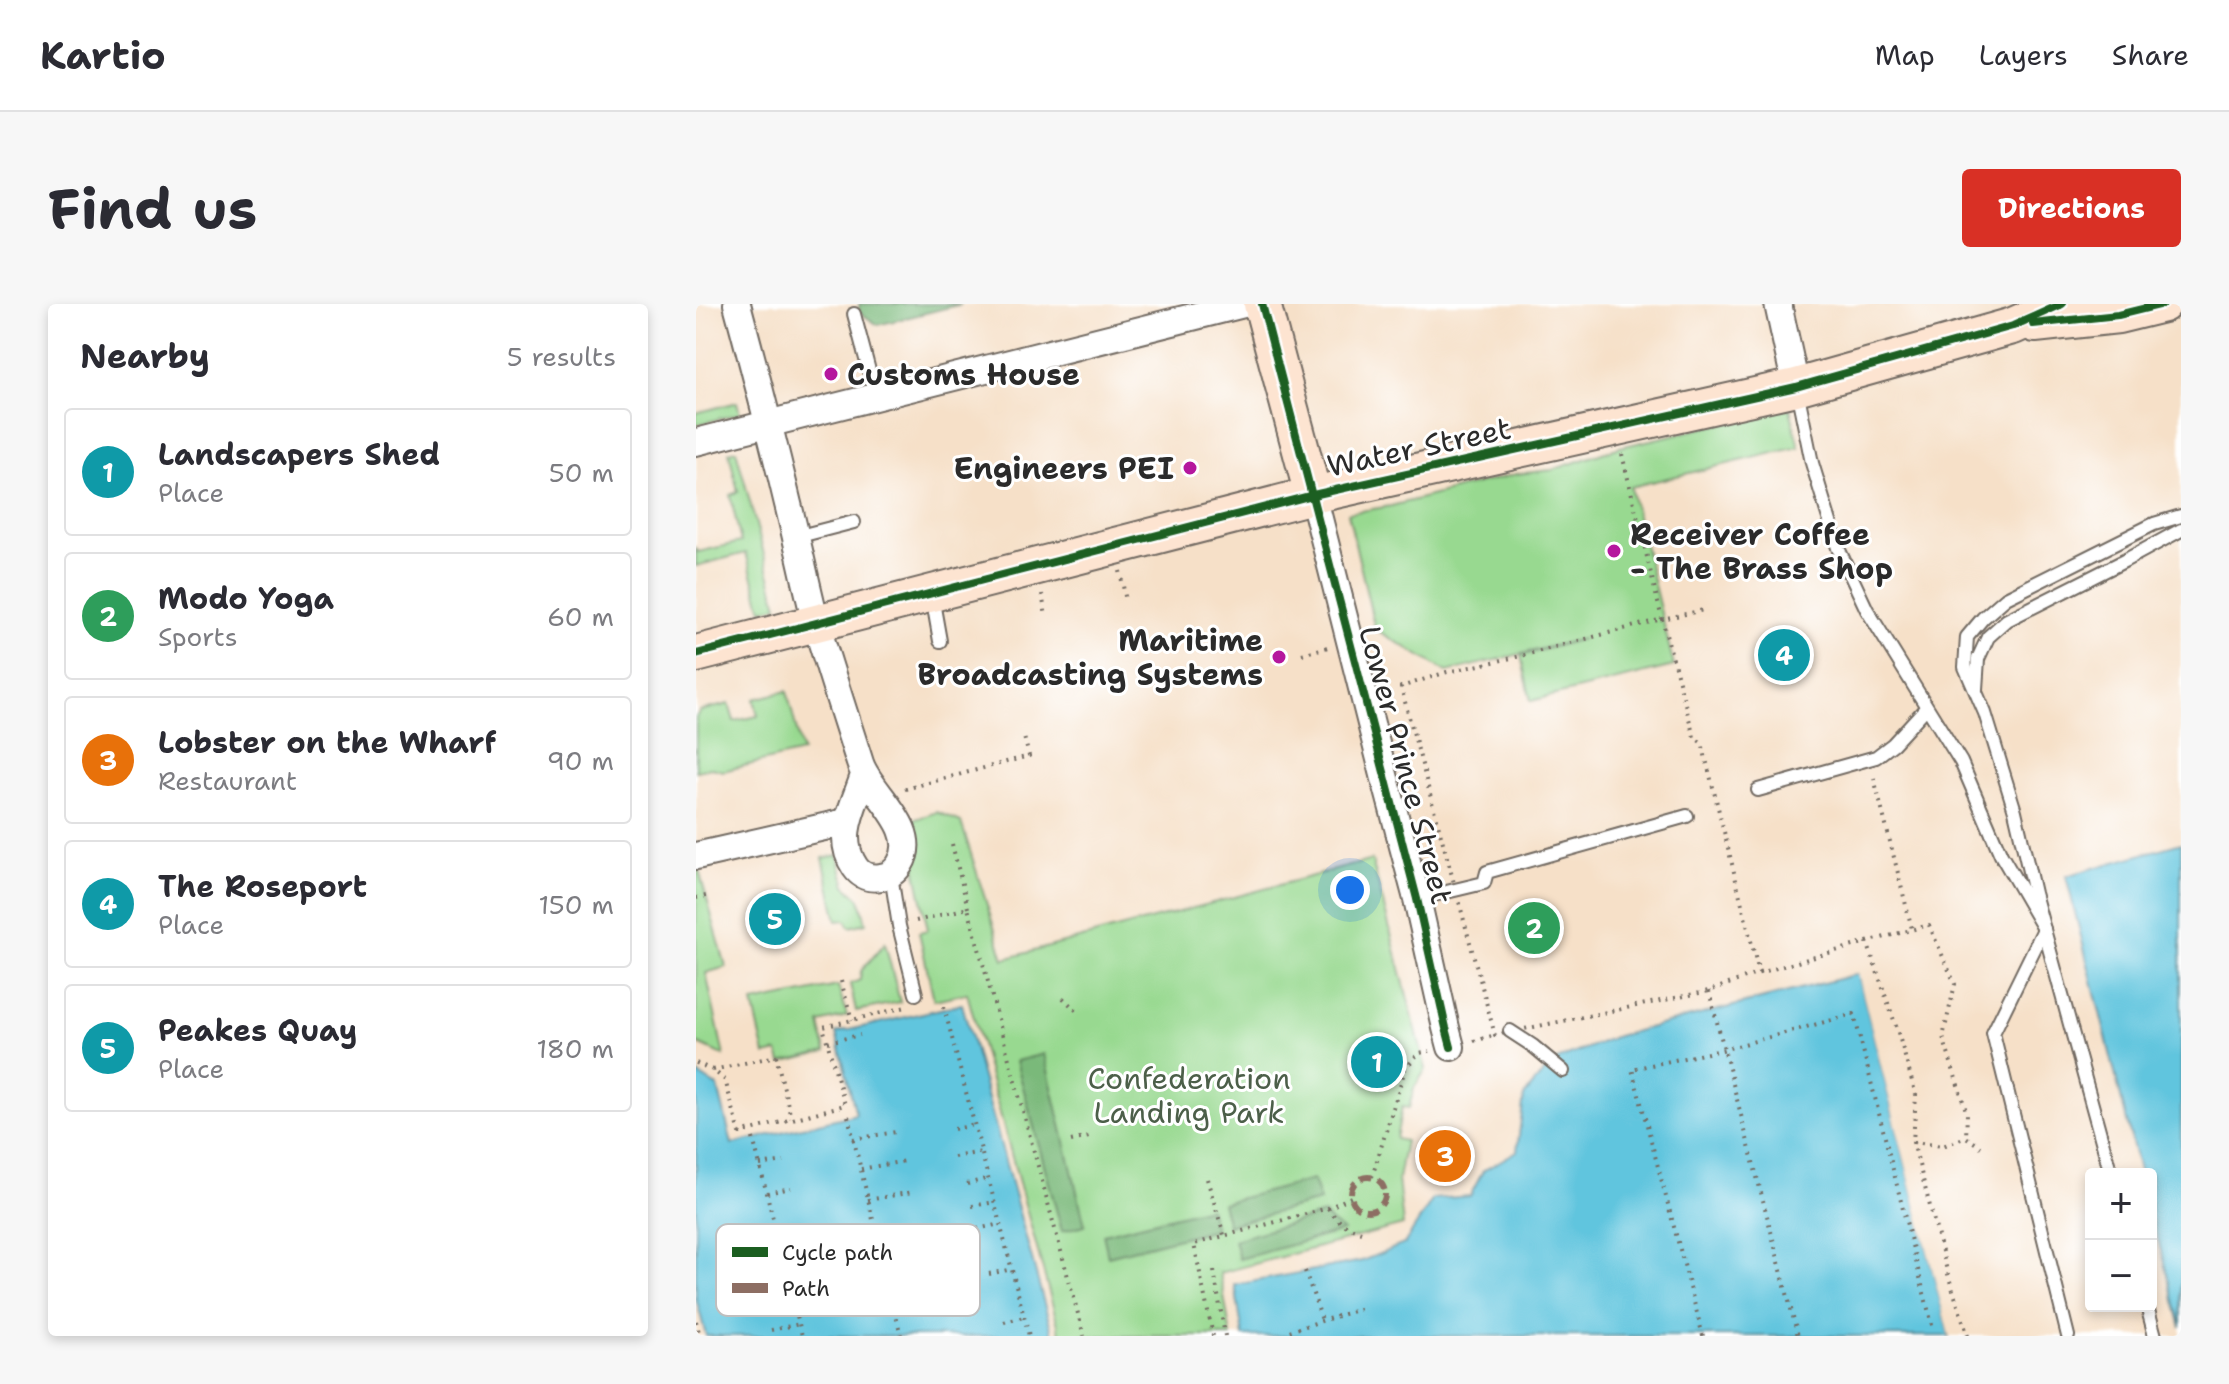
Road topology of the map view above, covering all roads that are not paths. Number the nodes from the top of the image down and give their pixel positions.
1 (737, 304) edge
2 (1244, 304) edge
3 (1262, 304) edge
4 (1778, 304) edge
5 (2062, 304) edge
6 (2163, 304) edge
7 (854, 314) dead end
8 (2013, 326) junction
9 (1796, 387) junction
10 (876, 397) junction
11 (769, 424) junction
12 (696, 442) edge
13 (1313, 495) junction
14 (2181, 516) edge
15 (854, 522) dead end
16 (2181, 530) edge
17 (796, 537) junction
18 (931, 593) junction
19 (816, 622) junction
20 (940, 641) dead end
21 (696, 654) edge
22 (1976, 692) junction
23 (1926, 708) junction
24 (864, 775) junction
25 (1758, 790) dead end
26 (1687, 816) dead end
27 (846, 822) junction
28 (696, 856) edge
29 (891, 875) junction
30 (1417, 899) junction
31 (2044, 929) junction
32 (916, 994) dead end
33 (1510, 1031) dead end
34 (1451, 1047) dead end
35 (1563, 1071) dead end
36 (2109, 1168) edge
37 (2149, 1312) edge
38 (2068, 1336) edge
39 (2155, 1336) edge

1 - 11 street
2 - 10 street
3 - 13 street
4 - 9 street
5 - 8 street, Water Street
6 - 8 street, Water Street
7 - 10 lane
8 - 9 street, Water Street
9 - 13 street, Water Street
9 - 23 lane
10 - 11 street
11 - 12 street
11 - 17 street
13 - 18 street, Water Street
13 - 30 street, Lower Prince Street
14 - 22 lane
15 - 17 lane
16 - 22 lane
17 - 19 street
18 - 19 street, Water Street
18 - 20 lane
19 - 21 street, Water Street
19 - 24 street
22 - 31 lane
23 - 25 lane
23 - 31 lane
24 - 27 street
24 - 29 street
26 - 30 lane
27 - 28 street
27 - 29 street
29 - 32 lane
30 - 34 street, Lower Prince Street
31 - 36 lane
31 - 38 lane
33 - 35 lane
37 - 39 lane

